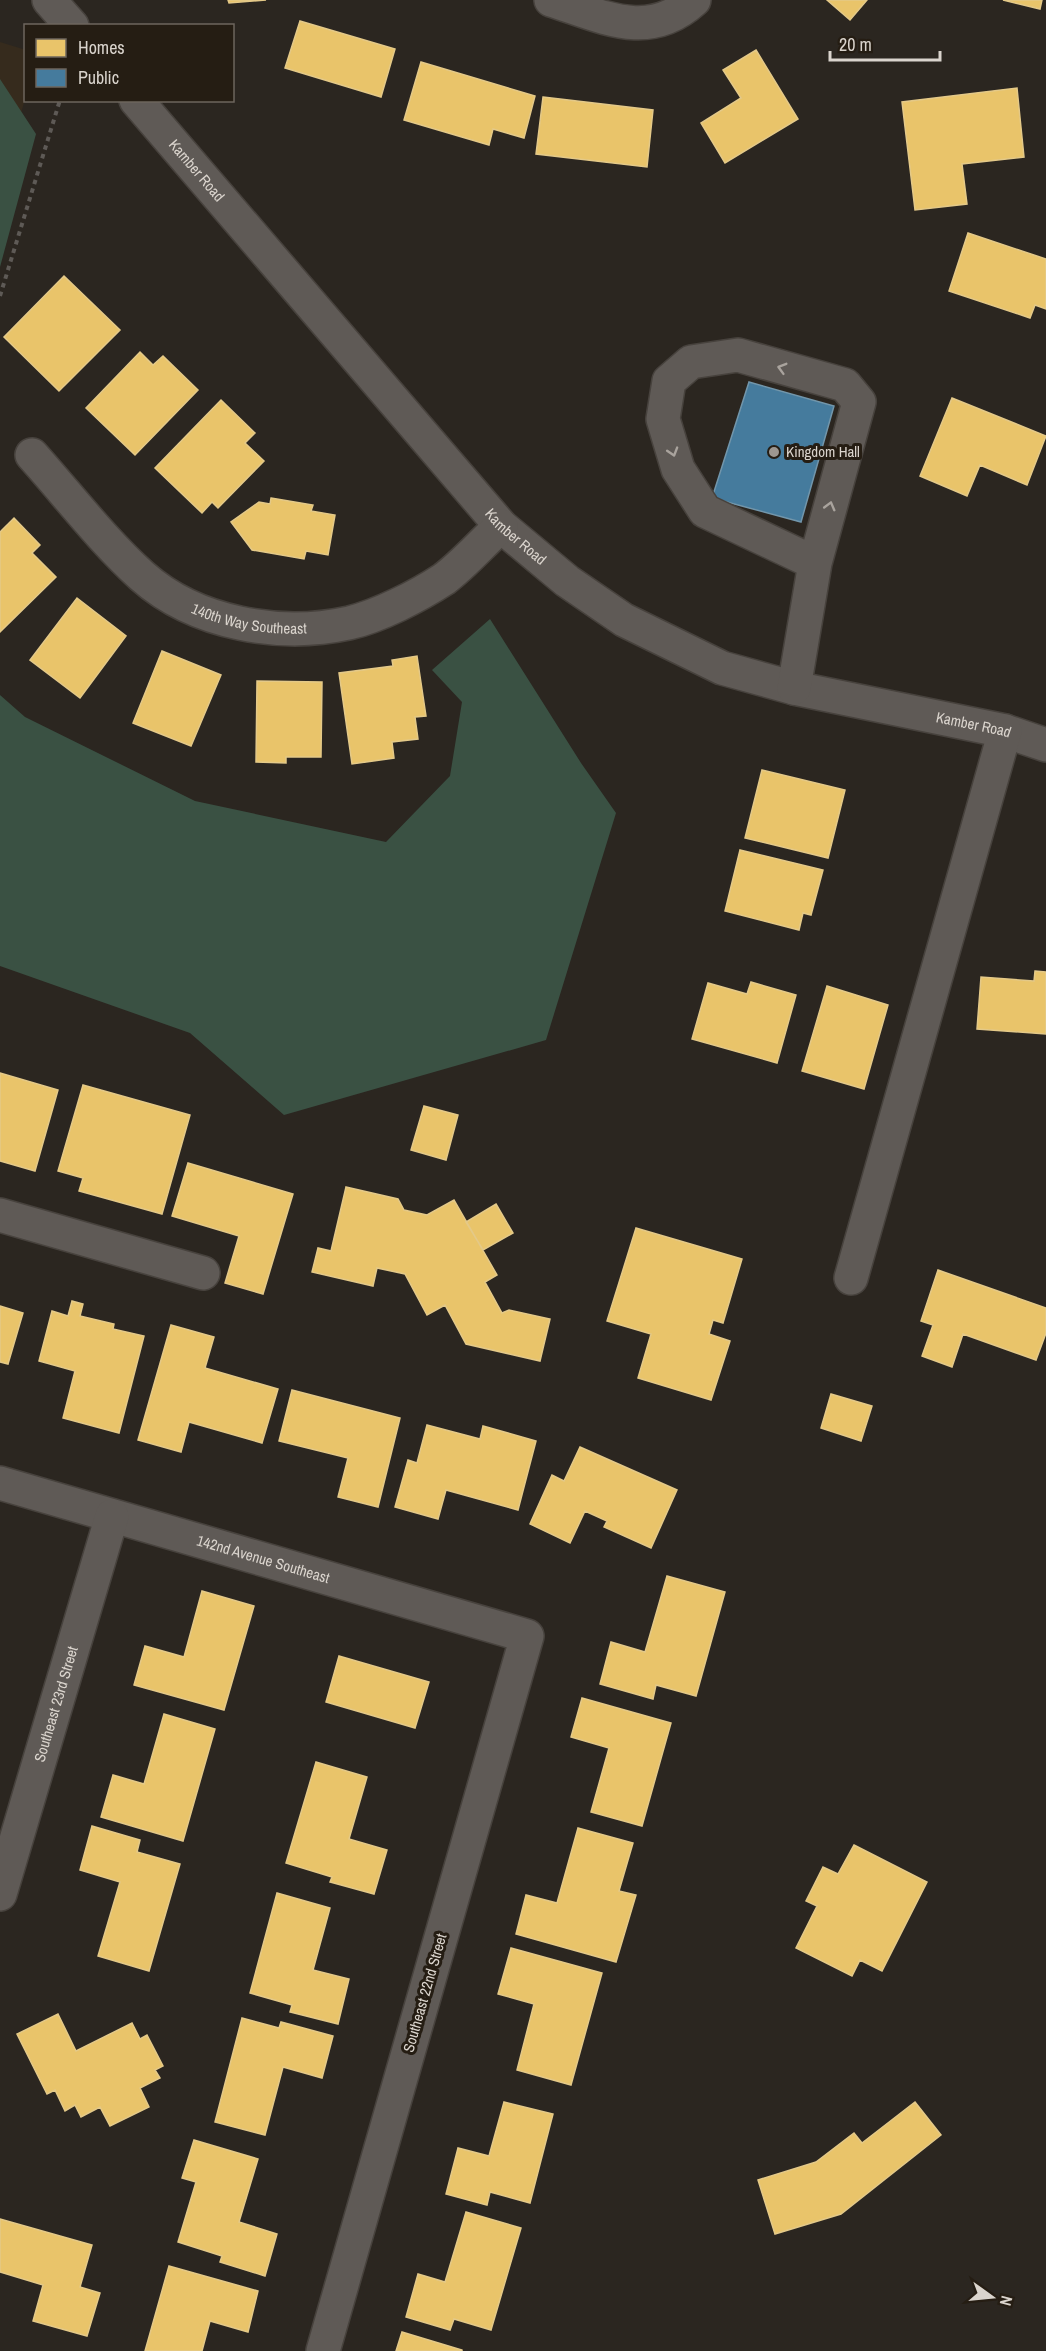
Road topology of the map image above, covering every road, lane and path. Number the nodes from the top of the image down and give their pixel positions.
1 (49, 0) edge
2 (79, 0) edge
3 (551, 0) edge
4 (694, 0) edge
5 (70, 24) edge
6 (73, 24) edge
7 (59, 102) edge
8 (138, 102) edge
9 (0, 296) edge
10 (32, 454) dead end
11 (501, 526) junction
12 (815, 563) junction
13 (794, 688) junction
14 (1005, 731) junction
15 (1046, 745) edge
16 (0, 1215) edge
17 (203, 1273) dead end
18 (851, 1278) dead end
19 (0, 1483) edge
20 (112, 1516) junction
21 (527, 1636) joint
22 (0, 1894) edge
23 (323, 2351) edge

1 - 5 street
2 - 6 street
3 - 4 street
7 - 9 path
8 - 11 street, Kamber Road
10 - 11 street, 140th Way Southeast
11 - 13 street, Kamber Road
12 -> 12 street
12 - 13 street
13 - 14 street, Kamber Road
14 - 15 street, Kamber Road
14 - 18 street
16 - 17 street
19 - 20 street, 142nd Avenue Southeast
20 - 21 street, 142nd Avenue Southeast
20 - 22 street, Southeast 23rd Street
21 - 23 street, Southeast 22nd Street

